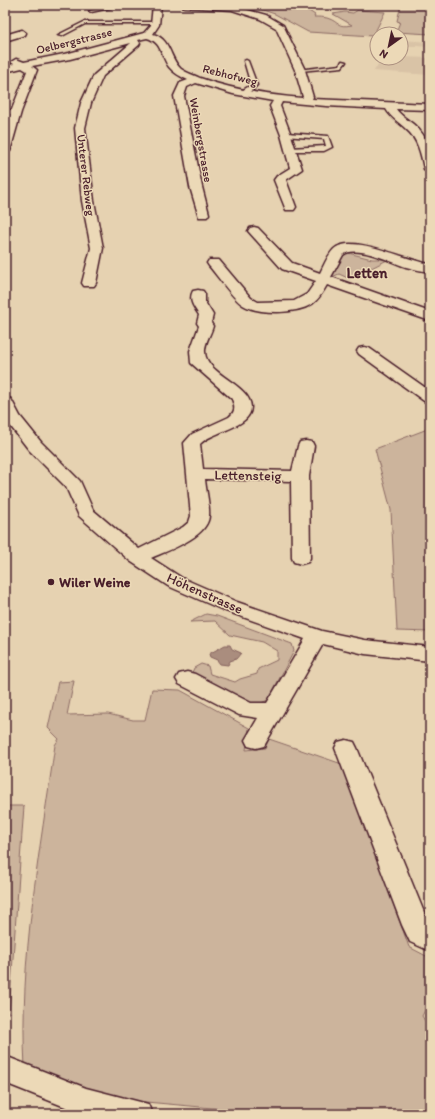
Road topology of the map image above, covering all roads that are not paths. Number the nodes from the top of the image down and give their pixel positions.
1 (122, 5) edge
2 (157, 5) edge
3 (184, 5) edge
4 (91, 12) dead end
5 (156, 23) junction
6 (22, 33) dead end
7 (60, 35) dead end
8 (147, 35) junction
9 (5, 38) edge
10 (134, 39) junction
11 (5, 57) edge
12 (246, 61) dead end
13 (344, 62) dead end
14 (24, 66) junction
15 (5, 69) edge
16 (300, 70) junction
17 (197, 80) junction
18 (242, 93) junction
19 (279, 99) junction
20 (305, 102) junction
21 (390, 106) junction
22 (430, 107) edge
23 (5, 112) edge
24 (16, 112) junction
25 (286, 135) junction
26 (427, 146) edge
27 (290, 150) junction
28 (5, 151) edge
29 (430, 169) edge
30 (290, 207) dead end
31 (203, 214) dead end
32 (254, 231) dead end
33 (214, 263) dead end
34 (430, 268) edge
35 (324, 279) junction
36 (89, 283) dead end
37 (198, 294) dead end
38 (430, 317) edge
39 (364, 351) dead end
40 (430, 398) edge
41 (5, 402) edge
42 (306, 446) dead end
43 (196, 474) junction
44 (300, 476) junction
45 (137, 557) junction
46 (301, 558) dead end
47 (317, 636) junction
48 (430, 654) edge
49 (187, 679) dead end
50 (272, 711) junction
51 (256, 740) dead end
52 (346, 748) dead end
53 (430, 940) edge
54 (5, 1070) edge
55 (137, 1114) edge

1 - 4 lane
2 - 5 street
3 - 16 street
5 - 7 lane
5 - 8 street
6 - 9 street
8 - 10 street, Oelbergstrasse
8 - 17 street, Rebhofweg
10 - 14 street, Oelbergstrasse
10 - 36 street, Unterer Rebweg
11 - 14 street
12 - 18 lane
13 - 16 lane
14 - 15 street, Oelbergstrasse
14 - 24 street
16 - 20 street
17 - 18 street, Rebhofweg
17 - 31 street, Weinbergstrasse
18 - 19 street, Rebhofweg
19 - 20 street, Rebhofweg
19 - 25 street
20 - 21 street, Rebhofweg
21 - 22 street, Rebhofweg
21 - 26 street
23 - 24 lane
24 - 28 street
25 - 27 street
25 - 27 lane
26 - 29 street
27 - 30 street
32 - 35 street
33 - 35 street
34 - 35 street
35 - 38 street
37 - 43 street
39 - 40 street
41 - 45 street, Höhenstrasse
42 - 44 street, Lettensteig
43 - 44 street, Lettensteig
43 - 45 street
44 - 46 street, Lettensteig
45 - 47 street, Höhenstrasse
47 - 48 street, Höhenstrasse
47 - 50 street
49 - 50 street
50 - 51 street
52 - 53 street
54 - 55 street

